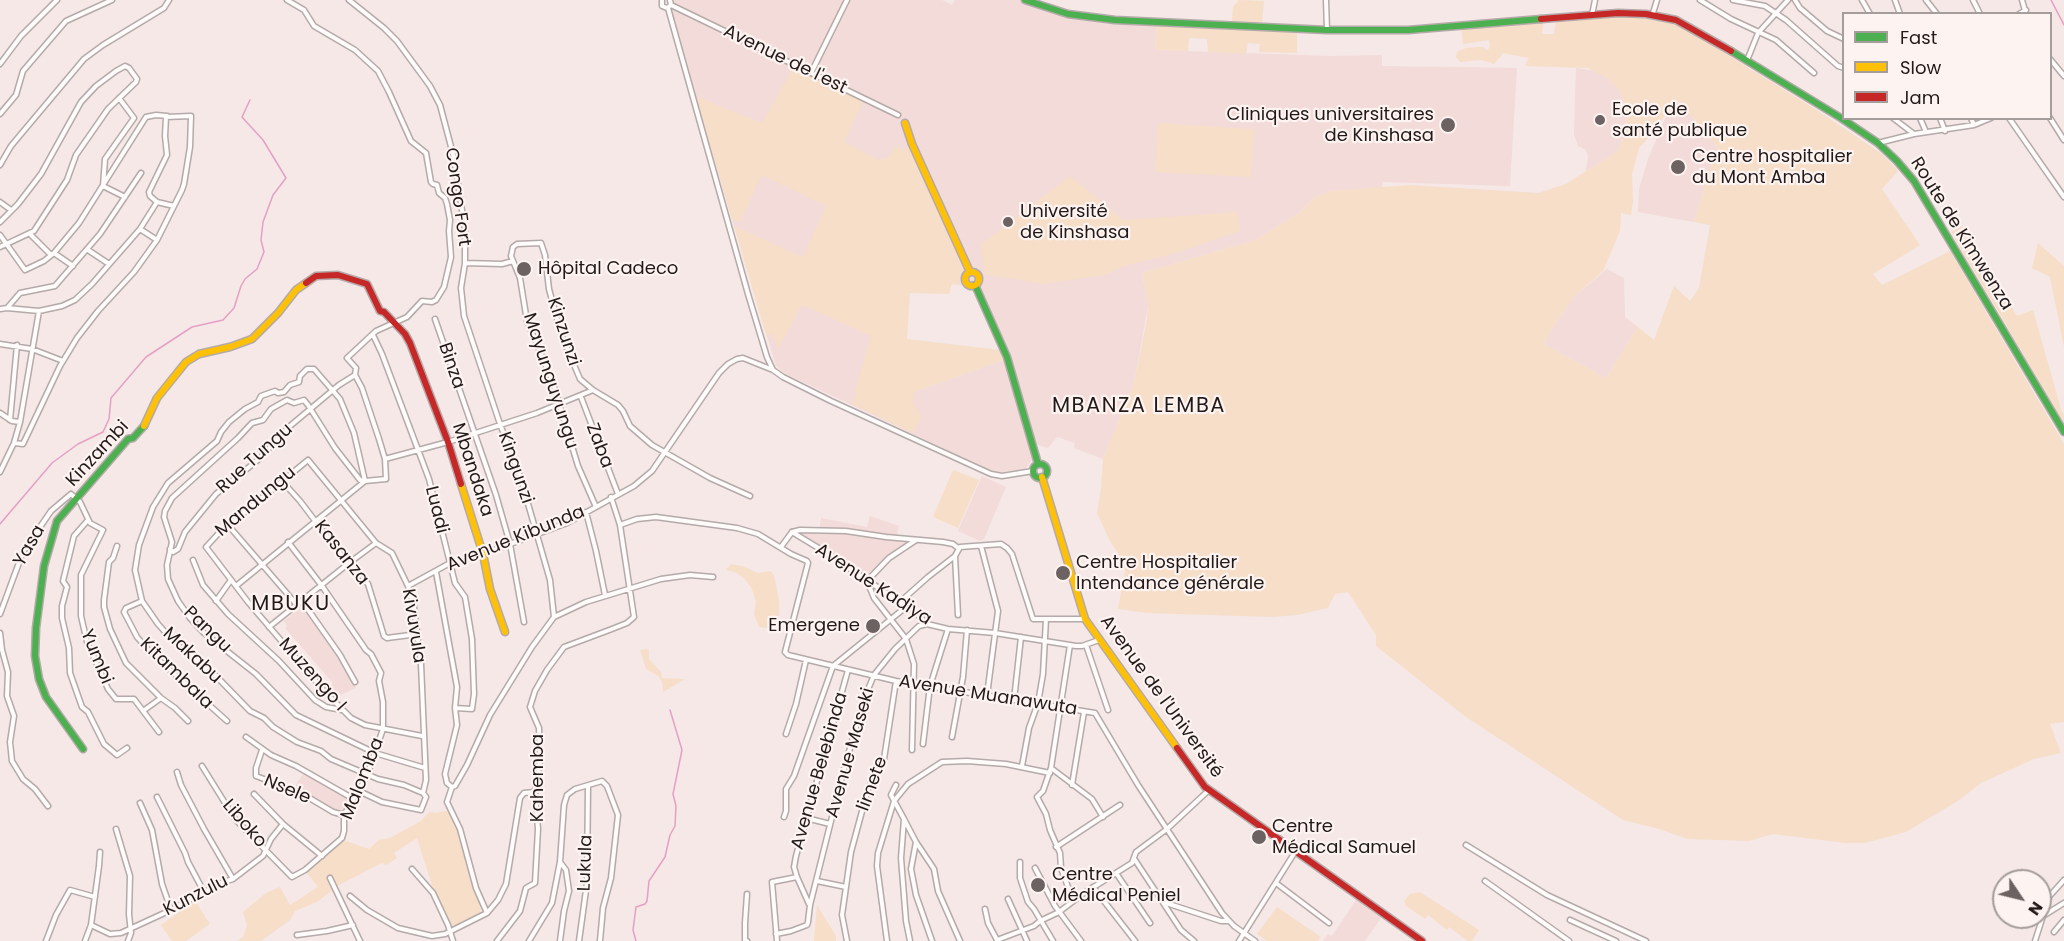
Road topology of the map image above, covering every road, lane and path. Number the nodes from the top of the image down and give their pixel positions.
1 (57, 0) edge
2 (112, 0) edge
3 (169, 0) edge
4 (287, 0) edge
5 (349, 0) edge
6 (661, 0) edge
7 (847, 0) edge
8 (1025, 0) edge
9 (1326, 0) edge
10 (1595, 0) edge
11 (1656, 0) edge
12 (1700, 0) edge
13 (1733, 0) edge
14 (1788, 0) edge
15 (1795, 0) edge
16 (1926, 0) edge
17 (2022, 0) edge
18 (671, 3) edge
19 (1935, 12) edge
20 (2026, 12) edge
21 (1653, 13) dead end
22 (1777, 14) junction
23 (1592, 15) junction
24 (1327, 30) junction
25 (1758, 33) junction
26 (1842, 38) edge
27 (1748, 58) dead end
28 (2052, 61) edge
29 (0, 64) edge
30 (1842, 67) edge
31 (811, 73) junction
32 (1814, 73) dead end
33 (2064, 76) edge
34 (119, 99) junction
35 (0, 114) edge
36 (898, 115) dead end
37 (166, 116) junction
38 (1896, 120) edge
39 (1921, 120) edge
40 (1941, 120) edge
41 (1972, 120) edge
42 (1986, 120) edge
43 (2010, 120) edge
44 (2051, 120) edge
45 (905, 123) dead end
46 (1974, 125) junction
47 (1945, 130) junction
48 (1926, 132) junction
49 (1914, 134) junction
50 (2064, 140) edge
51 (1878, 143) junction
52 (1, 161) edge
53 (141, 173) dead end
54 (104, 185) junction
55 (2064, 196) edge
56 (125, 197) junction
57 (0, 202) edge
58 (157, 202) junction
59 (174, 206) junction
60 (11, 210) junction
61 (0, 222) edge
62 (140, 229) junction
63 (30, 234) junction
64 (0, 235) edge
65 (157, 240) junction
66 (7, 244) junction
67 (0, 247) edge
68 (88, 250) junction
69 (53, 254) junction
70 (513, 261) junction
71 (465, 263) junction
72 (109, 264) junction
73 (73, 266) junction
74 (8, 308) junction
75 (0, 309) edge
76 (39, 311) junction
77 (435, 319) dead end
78 (394, 323) junction
79 (373, 335) junction
80 (0, 344) edge
81 (17, 345) junction
82 (32, 349) junction
83 (63, 361) junction
84 (773, 370) junction
85 (355, 375) junction
86 (334, 390) junction
87 (593, 390) junction
88 (580, 397) junction
89 (561, 404) junction
90 (312, 410) junction
91 (0, 413) edge
92 (10, 420) junction
93 (20, 422) junction
94 (500, 424) junction
95 (2064, 432) edge
96 (474, 433) junction
97 (448, 442) junction
98 (14, 443) junction
99 (418, 451) junction
100 (664, 453) junction
101 (385, 459) junction
102 (308, 460) joint
103 (1038, 465) junction
104 (1033, 471) junction
105 (0, 472) edge
106 (1042, 477) junction
107 (282, 481) junction
108 (365, 481) junction
109 (618, 494) junction
110 (750, 496) dead end
111 (611, 497) junction
112 (77, 498) junction
113 (342, 501) junction
114 (596, 507) junction
115 (586, 513) junction
116 (88, 520) junction
117 (316, 522) junction
118 (228, 525) junction
119 (620, 525) junction
120 (792, 532) junction
121 (537, 534) junction
122 (916, 540) junction
123 (288, 542) junction
124 (376, 543) junction
125 (510, 544) junction
126 (117, 546) dead end
127 (206, 546) joint
128 (981, 546) junction
129 (781, 547) junction
130 (958, 548) junction
131 (170, 549) junction
132 (483, 554) junction
133 (955, 556) junction
134 (193, 560) dead end
135 (349, 563) junction
136 (450, 563) junction
137 (261, 564) junction
138 (436, 572) junction
139 (713, 577) dead end
140 (231, 580) junction
141 (867, 581) junction
142 (236, 586) junction
143 (322, 586) junction
144 (408, 586) junction
145 (630, 588) junction
146 (605, 595) junction
147 (142, 601) junction
148 (216, 601) junction
149 (302, 601) junction
150 (900, 602) junction
151 (297, 605) junction
152 (906, 607) junction
153 (0, 614) edge
154 (958, 615) dead end
155 (554, 617) junction
156 (1046, 619) junction
157 (1085, 619) junction
158 (890, 620) junction
159 (524, 622) dead end
160 (927, 624) junction
161 (269, 627) junction
162 (948, 629) junction
163 (967, 630) junction
164 (505, 632) dead end
165 (0, 633) edge
166 (994, 633) junction
167 (418, 634) junction
168 (1022, 637) junction
169 (906, 639) junction
170 (1099, 640) junction
171 (1044, 641) junction
172 (1070, 645) junction
173 (1086, 645) junction
174 (806, 660) junction
175 (833, 666) junction
176 (848, 670) junction
177 (874, 675) junction
178 (896, 681) junction
179 (356, 682) dead end
180 (914, 683) junction
181 (930, 686) junction
182 (961, 690) junction
183 (987, 695) junction
184 (161, 699) junction
185 (1014, 700) junction
186 (1038, 703) junction
187 (1060, 706) junction
188 (454, 708) junction
189 (342, 710) junction
190 (1108, 710) dead end
191 (143, 711) junction
192 (1084, 712) junction
193 (188, 721) dead end
194 (227, 721) dead end
195 (383, 729) junction
196 (159, 732) dead end
197 (786, 734) dead end
198 (422, 736) junction
199 (952, 736) dead end
200 (246, 737) dead end
201 (923, 744) dead end
202 (127, 748) dead end
203 (83, 749) dead end
204 (262, 750) junction
205 (912, 750) dead end
206 (375, 753) junction
207 (202, 766) dead end
208 (1022, 766) junction
209 (425, 768) junction
210 (1050, 770) junction
211 (177, 772) dead end
212 (368, 774) junction
213 (896, 785) dead end
214 (588, 786) junction
215 (1072, 786) junction
216 (452, 788) junction
217 (1209, 790) junction
218 (359, 791) junction
219 (535, 792) junction
220 (423, 793) junction
221 (254, 794) dead end
222 (158, 797) dead end
223 (352, 798) junction
224 (894, 801) junction
225 (140, 803) dead end
226 (1120, 805) dead end
227 (48, 806) dead end
228 (344, 815) junction
229 (784, 817) dead end
230 (806, 818) junction
231 (1103, 818) junction
232 (904, 819) junction
233 (283, 824) junction
234 (830, 824) junction
235 (116, 829) dead end
236 (1167, 829) junction
237 (916, 842) junction
238 (1466, 845) dead end
239 (1056, 847) junction
240 (266, 850) junction
241 (100, 852) dead end
242 (1295, 852) junction
243 (322, 856) junction
244 (1135, 859) junction
245 (560, 862) junction
246 (1020, 862) dead end
247 (1035, 868) dead end
248 (412, 869) dead end
249 (1116, 873) junction
250 (292, 877) joint
251 (797, 877) junction
252 (233, 879) junction
253 (330, 879) dead end
254 (2064, 880) edge
255 (816, 881) junction
256 (1485, 882) dead end
257 (1276, 883) junction
258 (846, 887) junction
259 (1094, 887) junction
260 (204, 892) junction
261 (2052, 892) edge
262 (747, 894) dead end
263 (350, 896) dead end
264 (95, 897) junction
265 (1076, 898) junction
266 (1008, 899) dead end
267 (1162, 902) junction
268 (810, 905) junction
269 (985, 909) dead end
270 (171, 910) junction
271 (1059, 912) junction
272 (487, 913) junction
273 (1570, 920) dead end
274 (2064, 920) edge
275 (1040, 921) junction
276 (1229, 921) junction
277 (1150, 923) dead end
278 (1329, 923) dead end
279 (354, 924) junction
280 (91, 925) junction
281 (130, 928) junction
282 (450, 932) junction
283 (1022, 932) junction
284 (2054, 932) dead end
285 (776, 934) junction
286 (1245, 934) junction
287 (297, 935) dead end
288 (46, 941) edge
289 (86, 941) edge
290 (128, 941) edge
291 (360, 941) edge
292 (453, 941) edge
293 (497, 941) edge
294 (529, 941) edge
295 (561, 941) edge
296 (579, 941) edge
297 (600, 941) edge
298 (747, 941) edge
299 (777, 941) edge
300 (847, 941) edge
301 (887, 941) edge
302 (910, 941) edge
303 (932, 941) edge
304 (960, 941) edge
305 (998, 941) edge
306 (1027, 941) edge
307 (1053, 941) edge
308 (1081, 941) edge
309 (1135, 941) edge
310 (1194, 941) edge
311 (1239, 941) edge
312 (1255, 941) edge
313 (1422, 941) edge
314 (1569, 941) edge
315 (1616, 941) edge
316 (1646, 941) edge

1 - 29 street
2 - 35 street
3 - 52 street
4 - 78 street
5 - 71 street, Congo Fort
6 - 18 street
7 - 31 street
8 - 24 street, Route de Kimwenza
9 - 24 street
10 - 23 street
11 - 21 street
12 - 25 street
13 - 22 street
14 - 22 street
15 - 26 street
16 - 19 street
17 - 20 street
18 - 31 street, Avenue de l'est
18 - 84 street
22 - 25 street
22 - 30 street
23 - 24 street, Route de Kimwenza
23 - 51 street, Route de Kimwenza
25 - 27 street
25 - 32 street
28 - 33 street
31 - 36 street, Avenue de l'est
34 - 54 street
34 - 60 street
34 - 63 street
37 - 54 street
37 - 58 street
37 - 59 street
38 - 49 street
39 - 48 street
40 - 47 street
41 - 46 street
42 - 46 street
43 - 55 street
44 - 50 street
45 - 103 street, Avenue de l'Université
46 - 47 street
47 - 48 street
48 - 49 street
49 - 51 street
51 - 95 street, Route de Kimwenza
53 - 56 street
54 - 56 street
54 - 69 street
56 - 68 street
57 - 60 street
58 - 59 street
58 - 62 street
59 - 65 street
60 - 61 street
62 - 65 street
62 - 72 street
63 - 66 street
63 - 69 street
64 - 66 street
65 - 83 street
66 - 67 street
66 - 69 street
68 - 72 street
68 - 73 street
69 - 73 street
70 - 71 street
70 - 87 street, Kinzunzi
70 - 89 street, Mayunguyungu
71 - 94 street, Congo Fort
72 - 76 street
73 - 74 street
74 - 75 street
74 - 76 street
76 - 82 street
77 - 96 street, Binza
78 - 79 street
78 - 97 street, Mbandaka
78 - 112 street, Kinzambi
79 - 85 street
79 - 99 street, Luadi
80 - 81 street
81 - 82 street
81 - 92 street
82 - 83 street
82 - 93 street
83 - 98 street
84 - 100 street, Avenue Kibunda
84 - 104 street, Avenue Kibunda
85 - 86 street, Rue Tungu
85 - 101 street
86 - 90 street, Rue Tungu
86 - 108 street, Makabu
86 - 147 street, Makabu
87 - 88 street
87 - 100 street, Kinzunzi
88 - 89 street
88 - 109 street, Zaba
89 - 94 street
89 - 114 street, Mayunguyungu
90 - 108 street
90 - 131 street, Rue Tungu
90 - 131 street, Pangu
91 - 92 street
92 - 93 street
93 - 98 street
94 - 96 street
94 - 121 street, Kingunzi
96 - 97 street
96 - 125 street, Binza
97 - 99 street
97 - 132 street, Mbandaka
98 - 105 street
99 - 101 street
99 - 136 street, Luadi
100 - 109 street, Avenue Kibunda
100 - 110 street, Kinzunzi
101 - 108 street
102 - 107 street, Mandungu
102 - 113 street, Kivuvula
103 - 104 street
103 - 106 street, Avenue de l'Université
104 - 106 street
106 - 157 street, Avenue de l'Université
107 - 117 street, Kasanza
107 - 118 street, Mandungu
108 - 113 street
109 - 111 street, Avenue Kibunda
111 - 114 street, Avenue Kibunda
111 - 119 street
112 - 116 street, Yumbi
112 - 153 street, Yasa
112 - 203 street, Kinzambi
113 - 117 street
113 - 124 street, Kivuvula
114 - 115 street, Avenue Kibunda
115 - 121 street, Avenue Kibunda
115 - 146 street
116 - 191 street, Yumbi
116 - 202 street
117 - 123 street
117 - 135 street, Kasanza
118 - 127 street, Mandungu
118 - 137 street
119 - 129 street
119 - 145 street
120 - 122 street
120 - 129 street
120 - 141 street, Avenue Kadiya
121 - 125 street, Avenue Kibunda
121 - 155 street, Kingunzi
122 - 130 street
122 - 141 street
123 - 137 street
123 - 143 street, Malomba
124 - 135 street
124 - 144 street, Kivuvula
125 - 132 street, Avenue Kibunda
125 - 159 street, Binza
126 - 184 street
127 - 140 street, Muzengo I
128 - 130 street
128 - 156 street
128 - 166 street
129 - 174 street, Avenue Muanawuta
130 - 133 street
131 - 206 street, Pangu
132 - 136 street, Avenue Kibunda
132 - 164 street, Mbandaka
133 - 150 street
133 - 154 street
134 - 148 street
135 - 143 street
135 - 167 street, Kasanza
136 - 138 street, Avenue Kibunda
136 - 188 street, Luadi
137 - 142 street
137 - 151 street
138 - 144 street, Avenue Kibunda
138 - 188 street
139 - 145 street
140 - 142 street, Muzengo I
140 - 148 street
141 - 150 street, Avenue Kadiya
141 - 158 street
142 - 161 street, Muzengo I
143 - 149 street
143 - 195 street, Malomba
144 - 167 street, Kivuvula
145 - 146 street
145 - 219 street, Kahemba
146 - 155 street
147 - 194 street, Kitambala
147 - 212 street, Makabu
148 - 189 street
149 - 151 street
149 - 179 street
150 - 152 street, Avenue Kadiya
151 - 161 street
152 - 158 street
152 - 160 street, Avenue Kadiya
155 - 216 street
156 - 157 street
156 - 171 street
157 - 170 street, Avenue de l'Université
158 - 169 street
158 - 175 street
160 - 162 street, Avenue Kadiya
160 - 169 street, Avenue Maseki
161 - 189 street, Muzengo I
162 - 163 street, Avenue Kadiya
162 - 181 street
163 - 166 street, Avenue Kadiya
163 - 182 street
165 - 227 street
166 - 168 street, Avenue Kadiya
166 - 183 street
167 - 198 street, Kivuvula
168 - 171 street, Avenue Kadiya
168 - 185 street
169 - 177 street, Avenue Maseki
169 - 180 street
170 - 173 street, Avenue Kadiya
170 - 217 street, Avenue de l'Université
171 - 172 street, Avenue Kadiya
171 - 186 street
172 - 173 street, Avenue Kadiya
172 - 187 street
173 - 190 street
174 - 175 street, Avenue Muanawuta
174 - 197 street
175 - 176 street, Avenue Muanawuta
175 - 229 street
176 - 177 street, Avenue Muanawuta
176 - 230 street, Avenue Belebinda
177 - 178 street, Avenue Muanawuta
177 - 234 street, Avenue Maseki
178 - 180 street, Avenue Muanawuta
178 - 258 street, limete
180 - 181 street, Avenue Muanawuta
180 - 205 street
181 - 182 street, Avenue Muanawuta
181 - 201 street
182 - 183 street, Avenue Muanawuta
182 - 199 street
183 - 185 street, Avenue Muanawuta
184 - 191 street
184 - 193 street
185 - 186 street, Avenue Muanawuta
186 - 187 street, Avenue Muanawuta
186 - 208 street
187 - 192 street, Avenue Muanawuta
187 - 210 street
188 - 216 street
189 - 195 street, Muzengo I
191 - 196 street, Yumbi
192 - 215 street
192 - 236 street, Avenue Muanawuta
195 - 198 street, Muzengo I
195 - 206 street, Malomba
198 - 209 street, Kivuvula
200 - 204 street
204 - 223 street
204 - 228 street, Nsele
206 - 209 street, Pangu
206 - 212 street, Malomba
207 - 240 street, Liboko
208 - 210 street
208 - 224 street
209 - 220 street, Kivuvula
210 - 215 street
210 - 239 street
211 - 252 street
212 - 218 street, Malomba
212 - 220 street, Makabu
213 - 224 street
214 - 245 street
214 - 296 street, Lukula
214 - 297 street
215 - 231 street
216 - 272 street
217 - 236 street
217 - 242 street, Avenue de l'Université
218 - 220 street
218 - 223 street, Malomba
219 - 272 street
219 - 293 street, Kahemba
221 - 233 street
222 - 260 street
223 - 228 street, Malomba
224 - 232 street
224 - 301 street
225 - 270 street
226 - 231 street
228 - 243 street, Malomba
230 - 234 street
230 - 251 street, Avenue Belebinda
231 - 239 street
232 - 237 street
232 - 302 street
233 - 240 street, Kunzulu
233 - 243 street
234 - 255 street, Avenue Maseki
235 - 281 street
236 - 244 street
236 - 276 street, Avenue Muanawuta
237 - 303 street
237 - 304 street
238 - 316 street
239 - 265 street
240 - 250 street, Liboko
240 - 252 street, Kunzulu
241 - 264 street
242 - 257 street
242 - 313 street, Avenue de l'Université
243 - 250 street, Malomba
244 - 249 street
244 - 267 street
245 - 294 street
245 - 295 street
246 - 275 street
247 - 271 street
248 - 282 street
249 - 259 street
249 - 277 street
251 - 268 street, Avenue Belebinda
251 - 285 street
252 - 260 street, Kunzulu
253 - 279 street
254 - 261 street
255 - 258 street
255 - 268 street, Avenue Maseki
256 - 314 street
257 - 278 street
257 - 286 street
258 - 300 street, limete
259 - 265 street
259 - 309 street
260 - 270 street, Kunzulu
262 - 298 street
263 - 282 street
264 - 280 street
264 - 288 street
265 - 271 street
266 - 283 street
267 - 276 street
267 - 310 street
268 - 285 street, Avenue Maseki
269 - 305 street
270 - 281 street, Kunzulu
271 - 275 street
271 - 308 street
272 - 282 street
273 - 315 street
274 - 284 street
275 - 283 street
275 - 307 street
276 - 286 street, Avenue Muanawuta
279 - 287 street
279 - 291 street
280 - 281 street, Kunzulu
280 - 289 street
281 - 290 street
282 - 292 street
283 - 305 street
283 - 306 street
285 - 299 street
286 - 311 street
286 - 312 street, Avenue Muanawuta

